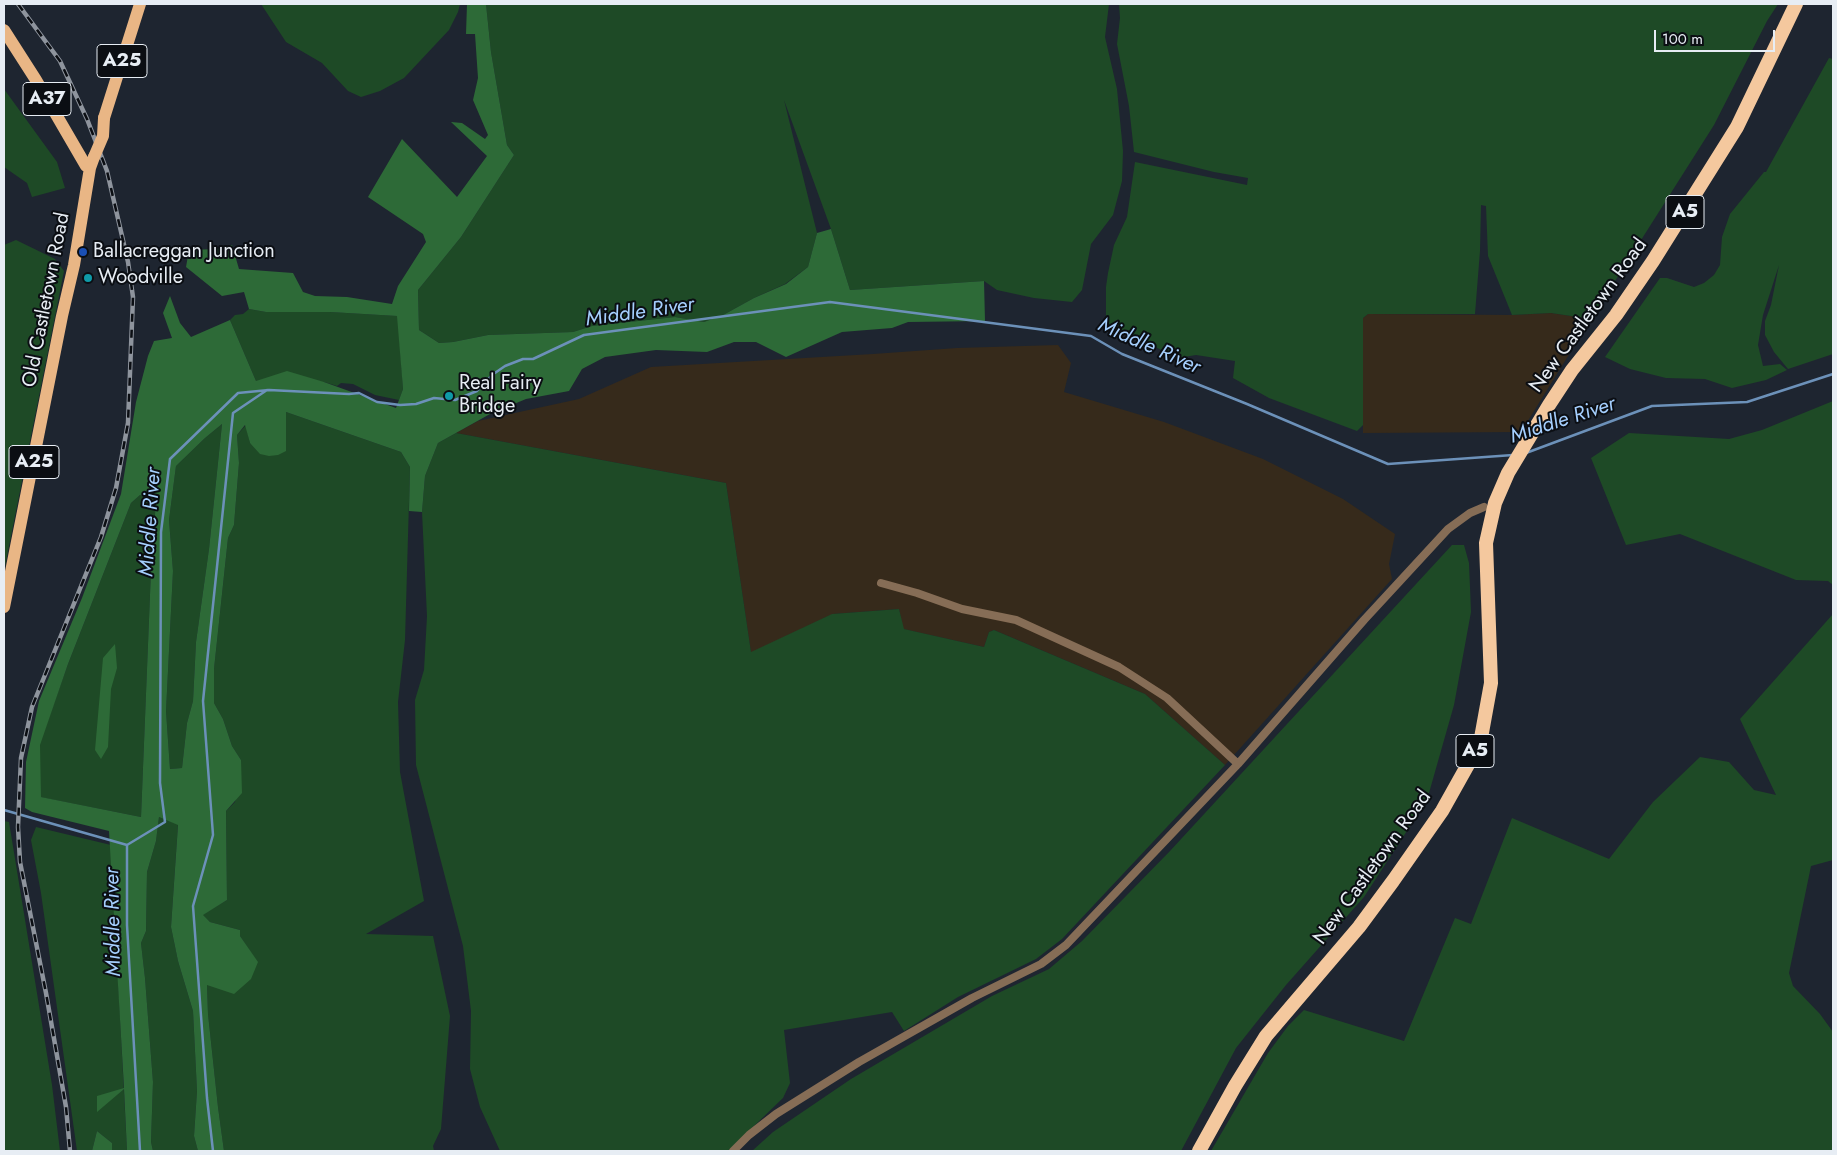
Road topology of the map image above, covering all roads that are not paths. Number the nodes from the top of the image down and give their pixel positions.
1 (140, 4) edge
2 (1796, 4) edge
3 (4, 30) edge
4 (92, 163) junction
5 (1484, 507) dead end
6 (881, 583) dead end
7 (4, 607) edge
8 (1238, 764) junction
9 (733, 1151) edge
10 (1199, 1151) edge

1 - 4 main road, Old Castletown Road / A25, bridge
2 - 10 highway, New Castletown Road / A5
3 - 4 main road, A37
4 - 7 main road, Old Castletown Road / A25
5 - 8 street
6 - 8 street
8 - 9 street

